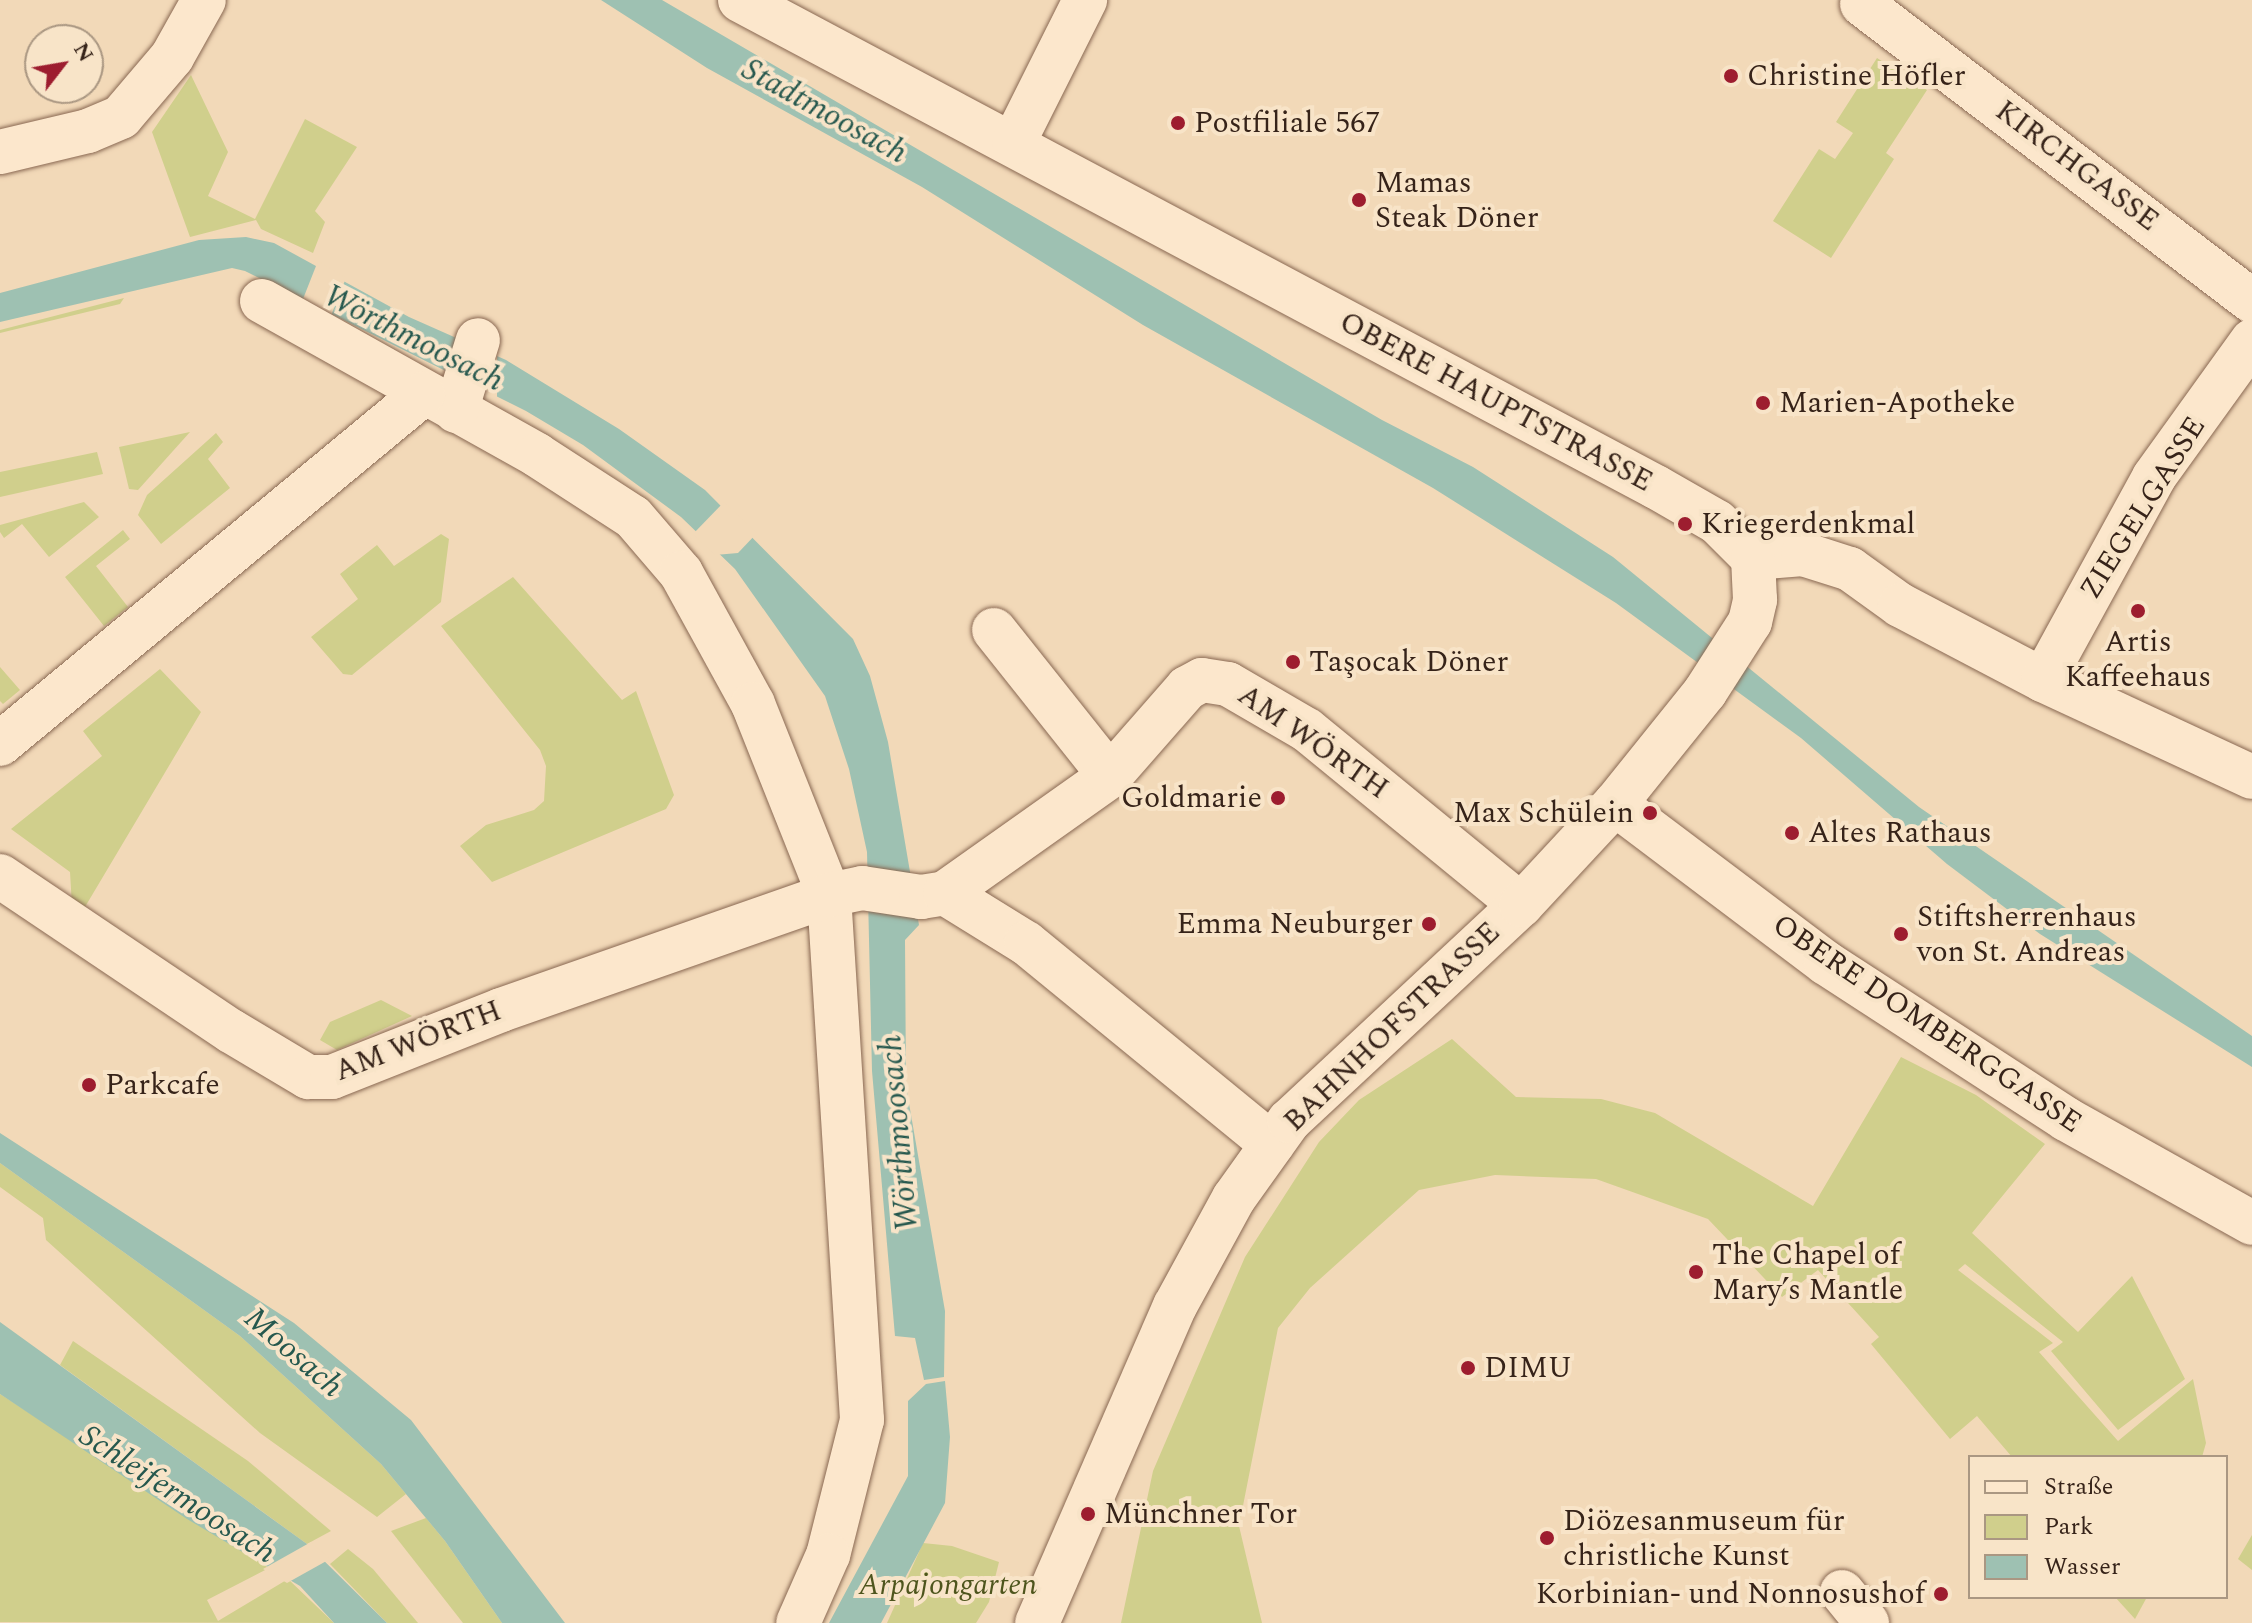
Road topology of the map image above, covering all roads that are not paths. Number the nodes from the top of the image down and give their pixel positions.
1 (204, 0) edge
2 (740, 0) edge
3 (1085, 0) edge
4 (1862, 4) dead end
5 (1014, 142) junction
6 (0, 152) edge
7 (262, 301) dead end
8 (2252, 301) edge
9 (478, 340) dead end
10 (2252, 341) edge
11 (447, 399) junction
12 (1753, 558) junction
13 (994, 630) dead end
14 (2043, 680) junction
15 (0, 744) edge
16 (1110, 776) junction
17 (2252, 777) edge
18 (1615, 804) junction
19 (0, 876) edge
20 (846, 892) junction
21 (933, 895) junction
22 (1521, 905) junction
23 (1272, 1144) junction
24 (2252, 1223) edge
25 (798, 1623) edge
26 (1037, 1623) edge

1 - 6 street
2 - 5 street, OBERE HAUPTSTRASSE
3 - 5 street
4 - 8 street, KIRCHGASSE
5 - 12 street, OBERE HAUPTSTRASSE
7 - 11 street
9 - 11 street
10 - 14 street, ZIEGELGASSE
11 - 15 street
11 - 20 street
12 - 14 street
12 - 18 street, BAHNHOFSTRASSE
13 - 16 street
14 - 17 street
16 - 21 street, AM WÖRTH
16 - 22 street, AM WÖRTH
18 - 22 street, BAHNHOFSTRASSE
18 - 24 street, OBERE DOMBERGGASSE
19 - 20 street, AM WÖRTH
20 - 21 street, AM WÖRTH
20 - 25 street
21 - 23 street, AM WÖRTH
22 - 23 street, BAHNHOFSTRASSE
23 - 26 street, BAHNHOFSTRASSE

